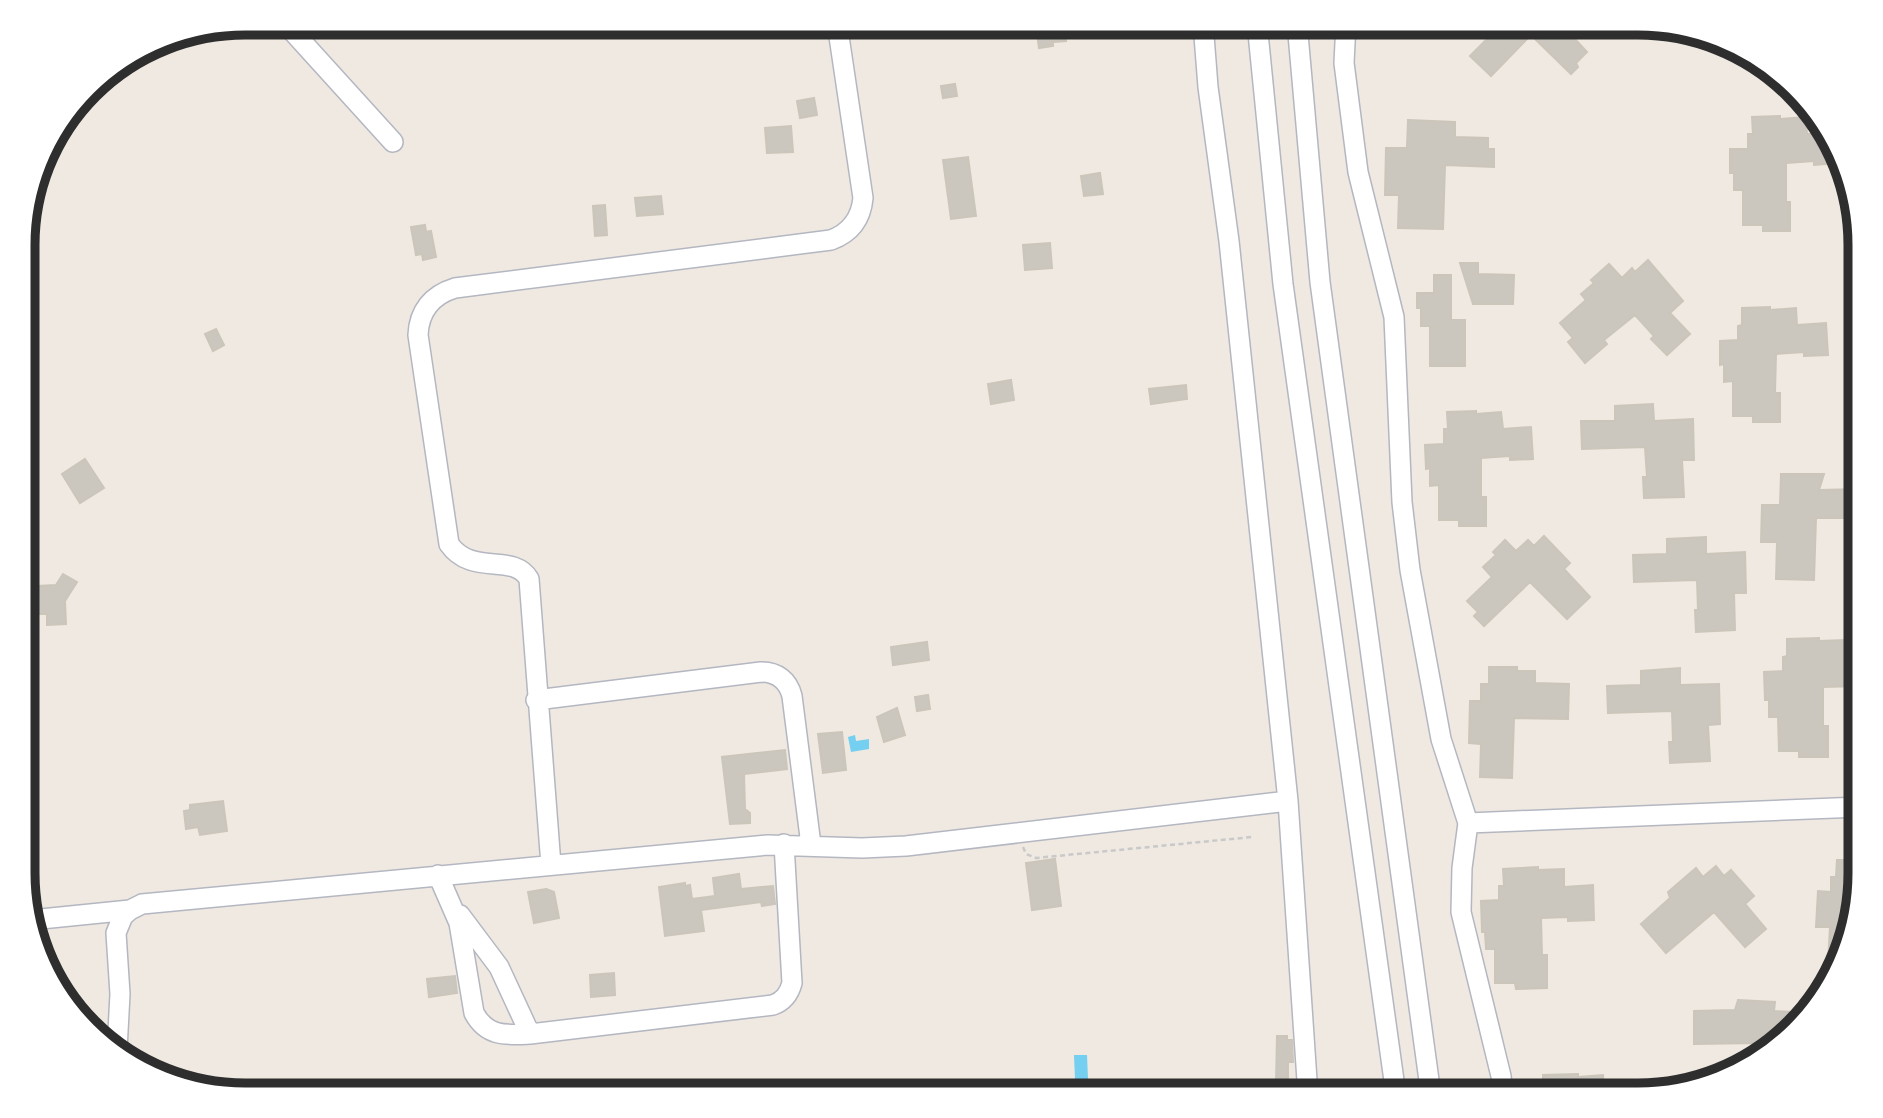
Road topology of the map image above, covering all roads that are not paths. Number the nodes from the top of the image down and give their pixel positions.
1 (296, 35) edge
2 (839, 35) edge
3 (1204, 35) edge
4 (1258, 35) edge
5 (1298, 35) edge
6 (1345, 35) edge
7 (393, 142) dead end
8 (536, 700) junction
9 (1288, 801) junction
10 (1848, 807) edge
11 (1468, 823) junction
12 (784, 844) junction
13 (811, 845) junction
14 (551, 864) junction
15 (438, 875) junction
16 (454, 908) junction
17 (130, 909) junction
18 (40, 919) edge
19 (530, 1034) junction
20 (118, 1040) edge
21 (1307, 1083) edge
22 (1394, 1083) edge
23 (1429, 1083) edge
24 (1502, 1083) edge

1 - 7 street
2 - 8 street
3 - 9 street
4 - 22 street
5 - 23 street
6 - 11 street
8 - 13 street
8 - 14 street
9 - 13 street
9 - 21 street
10 - 11 street
11 - 24 street
12 - 13 street
12 - 14 street
12 - 19 street
14 - 15 street
15 - 16 street
15 - 17 street
16 - 19 street
16 - 19 street
17 - 18 street
17 - 20 street

